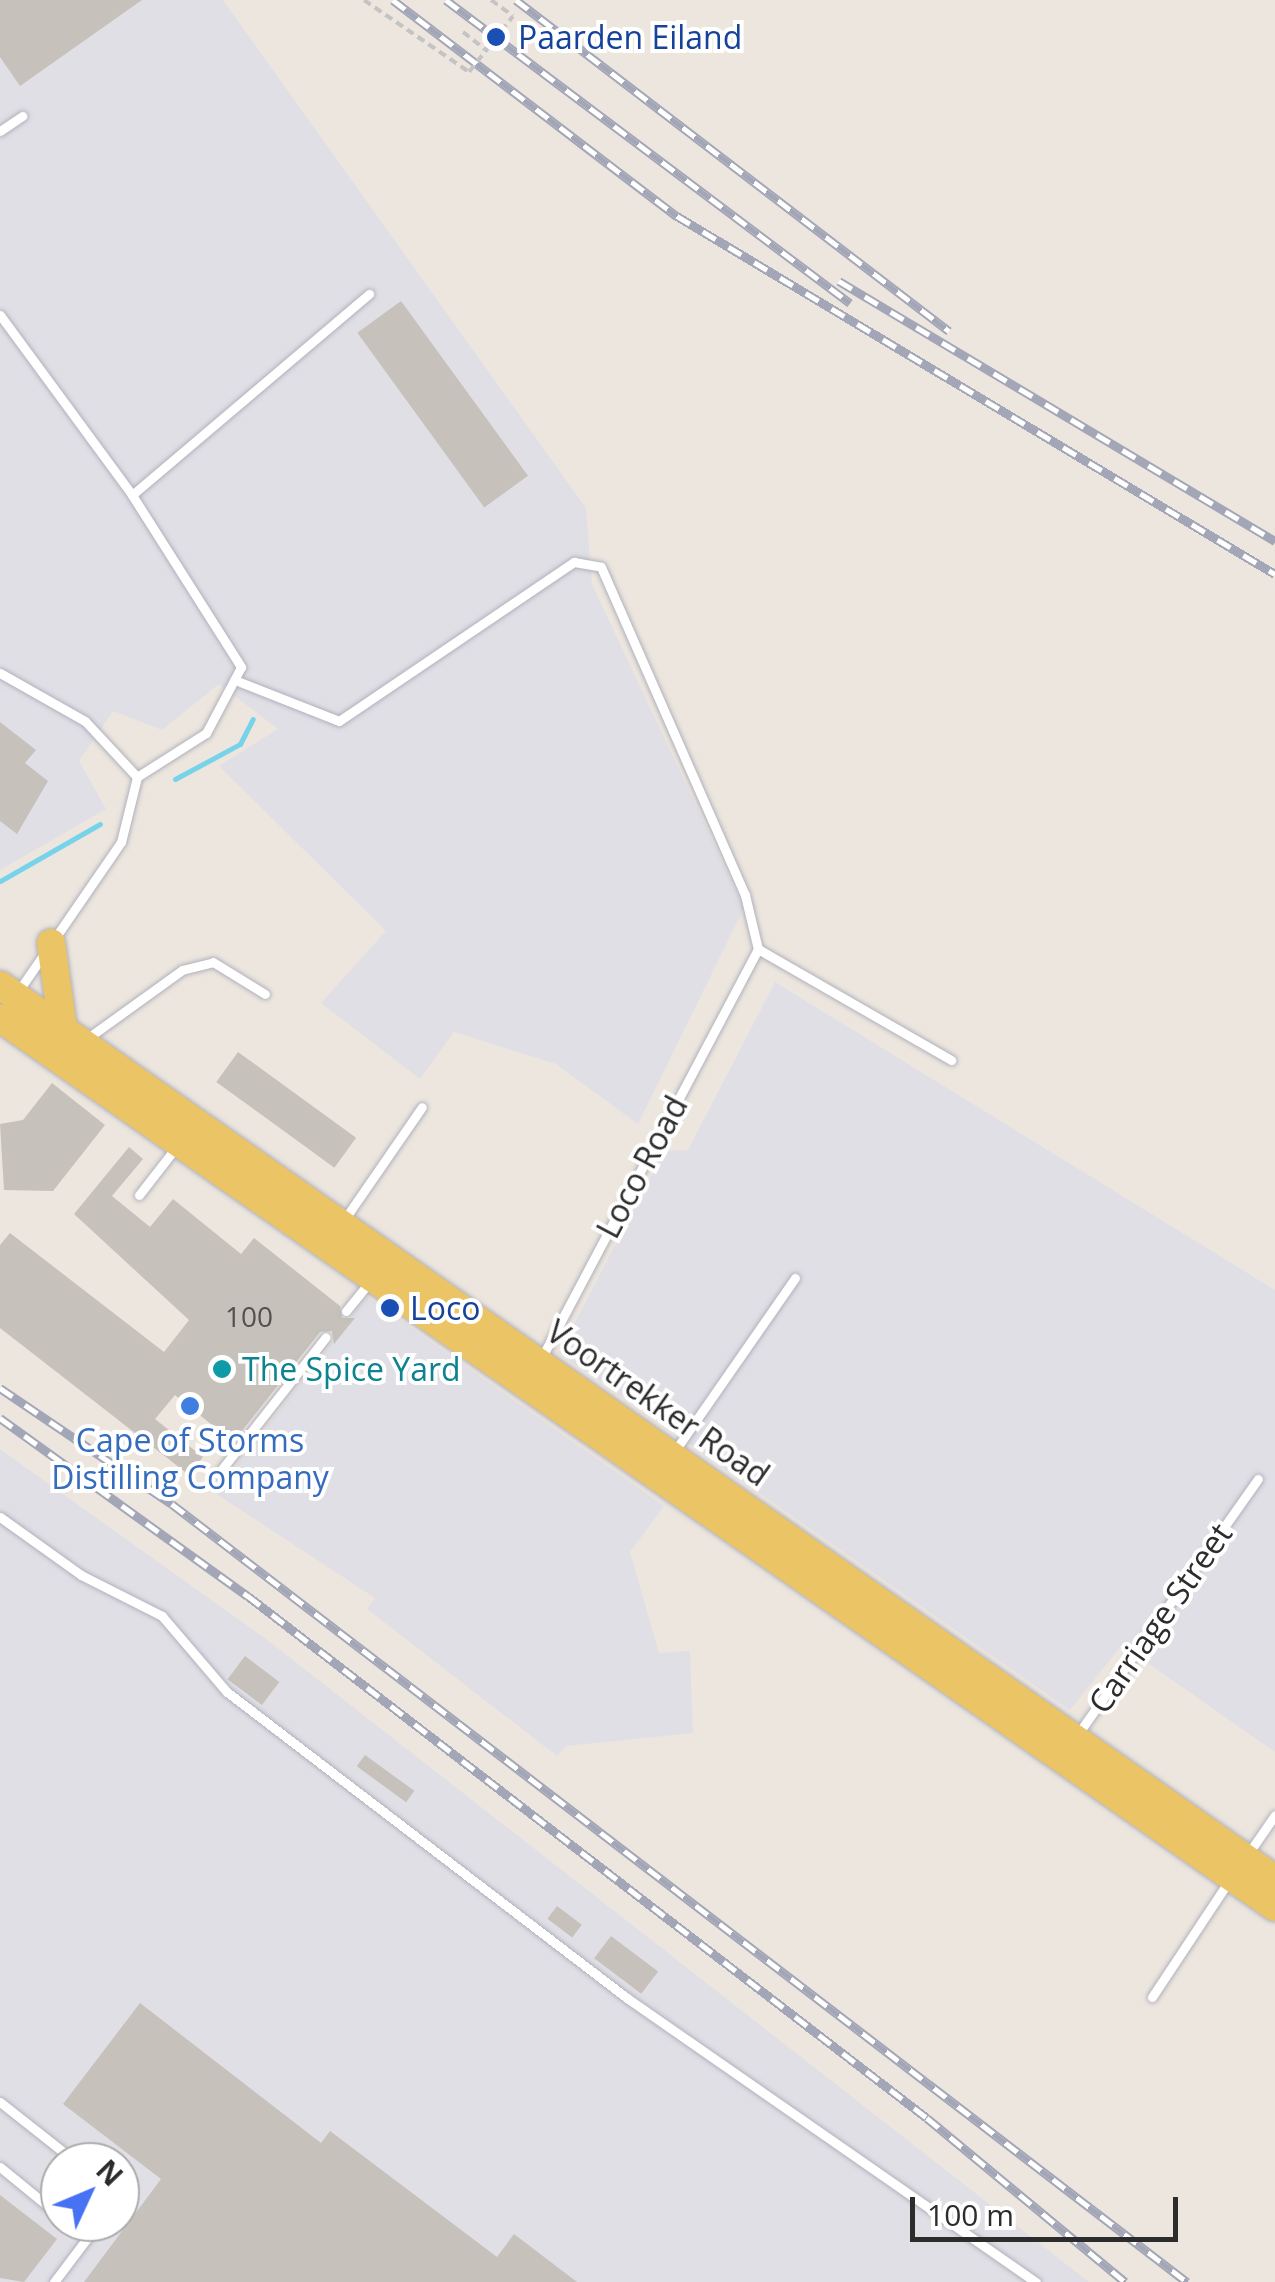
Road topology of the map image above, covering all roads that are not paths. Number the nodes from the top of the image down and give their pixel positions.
1 (22, 116) dead end
2 (0, 131) edge
3 (370, 294) dead end
4 (0, 315) edge
5 (132, 494) junction
6 (0, 673) edge
7 (240, 682) junction
8 (136, 778) junction
9 (52, 943) junction
10 (758, 948) junction
11 (265, 994) dead end
12 (5, 999) edge
13 (73, 1035) junction
14 (951, 1060) dead end
15 (422, 1107) dead end
16 (188, 1131) junction
17 (138, 1195) dead end
18 (335, 1233) junction
19 (374, 1275) junction
20 (795, 1278) dead end
21 (346, 1311) dead end
22 (326, 1338) dead end
23 (533, 1373) junction
24 (665, 1465) junction
25 (218, 1474) dead end
26 (1258, 1479) dead end
27 (0, 1517) edge
28 (1068, 1749) junction
29 (1275, 1816) edge
30 (1238, 1867) junction
31 (1275, 1879) edge
32 (1275, 1907) edge
33 (1152, 1997) dead end
34 (0, 2102) edge
35 (51, 2142) edge
36 (0, 2166) edge
37 (40, 2199) edge
38 (84, 2242) edge
39 (54, 2282) edge
40 (1036, 2282) edge

1 - 2 lane
3 - 5 lane
4 - 5 lane
5 - 7 lane
6 - 8 lane
7 - 8 lane
7 - 10 lane
8 - 9 lane
9 - 12 lane
9 - 13 main road
10 - 14 lane
10 - 23 lane, Loco Road
11 - 13 lane
12 - 13 main road, Voortrekker Road
12 - 16 main road, Voortrekker Road
13 - 16 main road, Voortrekker Road
15 - 18 lane
16 - 17 lane
16 - 18 main road, Voortrekker Road
18 - 19 main road, Voortrekker Road
18 - 23 main road, Voortrekker Road
19 - 21 lane
19 - 23 main road, Voortrekker Road
20 - 24 lane
22 - 25 lane
23 - 24 main road, Voortrekker Road
24 - 28 main road, Voortrekker Road
26 - 28 lane, Carriage Street
27 - 40 lane
28 - 30 main road, Voortrekker Road
29 - 30 lane
30 - 31 main road, Voortrekker Road
30 - 32 main road, Voortrekker Road
30 - 33 lane
34 - 35 lane
36 - 37 lane
38 - 39 lane

